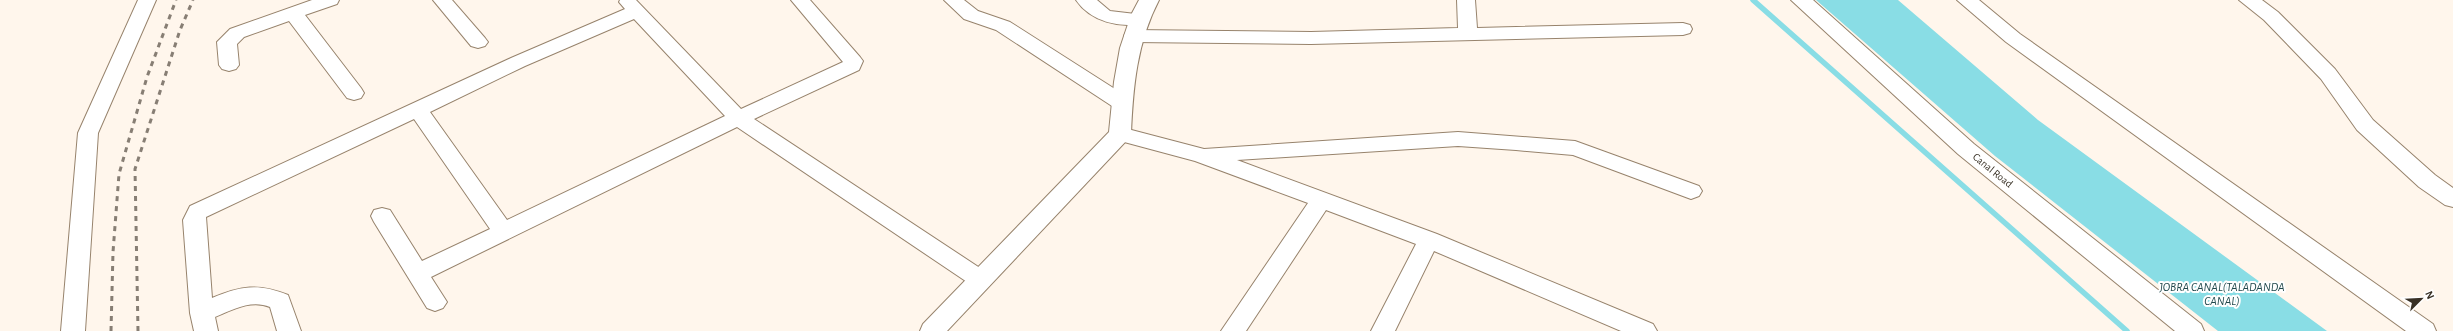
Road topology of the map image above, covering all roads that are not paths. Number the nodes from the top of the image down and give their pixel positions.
1 (147, 0) edge
2 (330, 0) edge
3 (442, 0) edge
4 (800, 0) edge
5 (953, 0) edge
6 (1085, 0) edge
7 (1149, 0) edge
8 (1466, 0) edge
9 (1801, 0) edge
10 (1967, 0) edge
11 (2249, 0) edge
12 (631, 6) edge
13 (294, 14) junction
14 (1135, 28) junction
15 (1683, 29) dead end
16 (1468, 34) junction
17 (478, 42) dead end
18 (229, 65) dead end
19 (354, 93) dead end
20 (1122, 103) junction
21 (418, 110) junction
22 (738, 118) junction
23 (1120, 134) junction
24 (1201, 155) junction
25 (1691, 191) dead end
26 (2453, 199) edge
27 (1321, 200) junction
28 (382, 216) dead end
29 (504, 232) junction
30 (1429, 240) junction
31 (418, 273) junction
32 (981, 280) junction
33 (436, 302) dead end
34 (204, 322) edge
35 (73, 331) edge
36 (289, 331) edge
37 (932, 331) edge
38 (1233, 331) edge
39 (1383, 331) edge
40 (1645, 331) edge
41 (2192, 331) edge
42 (2424, 331) edge

1 - 35 street
2 - 13 street
3 - 17 street
4 - 22 street
5 - 20 street
6 - 14 street
7 - 14 main road
8 - 16 street
9 - 41 main road, Canal Road
10 - 42 main road
11 - 26 main road
12 - 21 street
12 - 22 street
13 - 18 street
13 - 19 street
14 - 16 street
14 - 20 main road
15 - 16 street
20 - 23 main road
21 - 29 street
21 - 34 street
22 - 29 street
22 - 32 street
23 - 24 street
23 - 32 main road
24 - 25 street
24 - 27 street
27 - 30 street
27 - 38 street
28 - 31 street
29 - 31 street
30 - 39 street
30 - 40 street
31 - 33 street
32 - 37 main road
34 - 36 street

